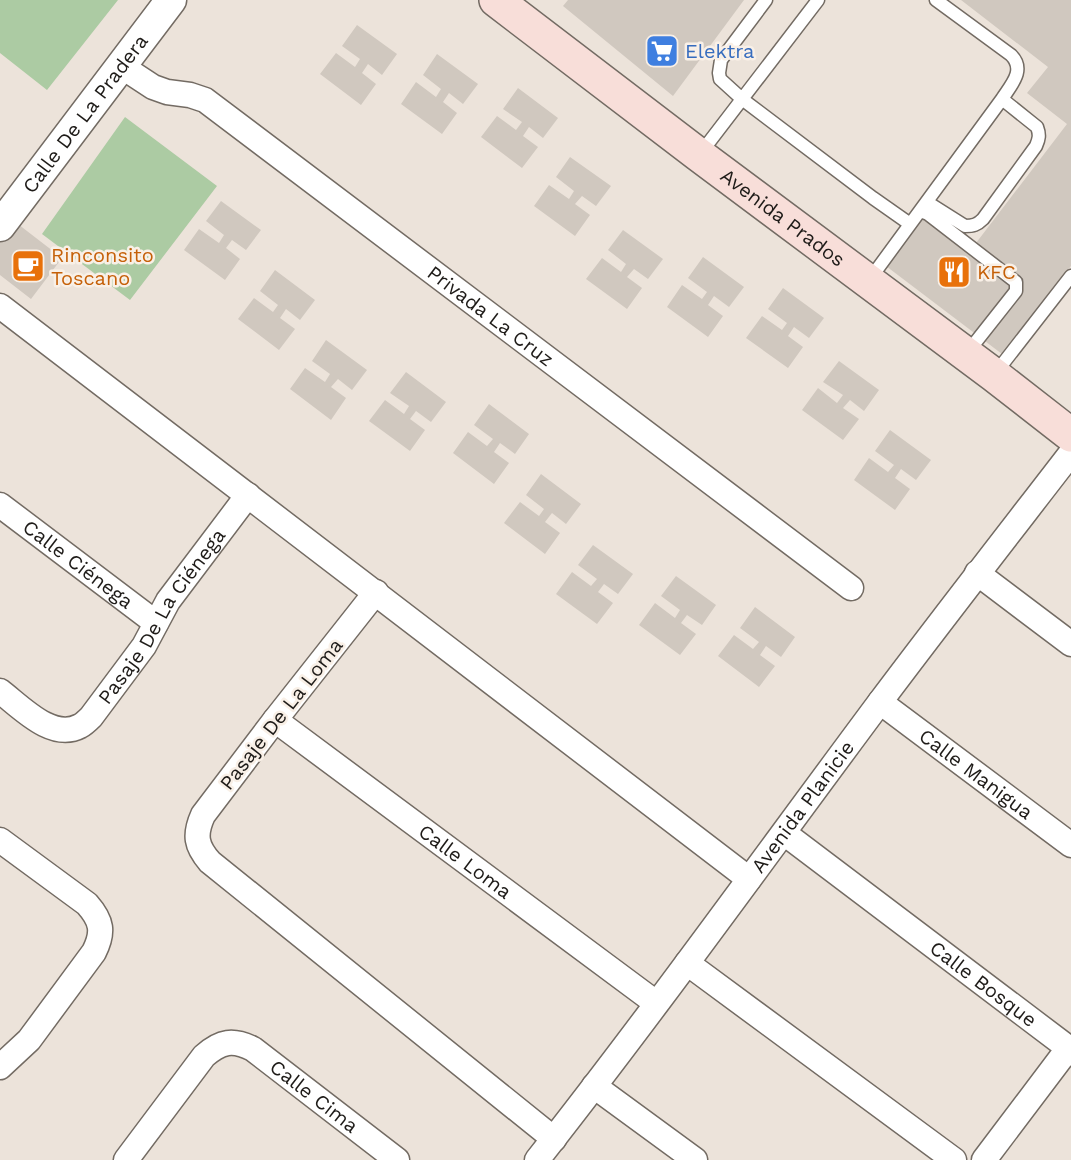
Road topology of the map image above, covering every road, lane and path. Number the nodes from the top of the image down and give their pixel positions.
1 (171, 0) edge
2 (766, 0) edge
3 (818, 0) edge
4 (936, 0) edge
5 (506, 3) edge
6 (121, 66) junction
7 (742, 99) junction
8 (1002, 99) junction
9 (699, 155) junction
10 (923, 206) junction
11 (910, 224) junction
12 (0, 226) edge
13 (1071, 276) edge
14 (868, 282) junction
15 (0, 306) edge
16 (967, 354) junction
17 (994, 375) junction
18 (1071, 435) edge
19 (1071, 453) edge
20 (248, 495) junction
21 (0, 505) edge
22 (977, 573) junction
23 (851, 588) dead end
24 (376, 592) junction
25 (156, 623) junction
26 (1071, 644) edge
27 (0, 691) edge
28 (880, 702) junction
29 (275, 720) junction
30 (784, 832) junction
31 (0, 840) edge
32 (1071, 845) edge
33 (749, 879) junction
34 (687, 963) junction
35 (656, 1003) junction
36 (1071, 1050) edge
37 (4, 1055) edge
38 (594, 1086) junction
39 (554, 1139) junction
40 (136, 1156) edge
41 (397, 1160) edge
42 (537, 1160) edge
43 (694, 1160) edge
44 (954, 1160) edge
45 (984, 1160) edge

1 - 6 street, Calle De La Pradera
2 - 7 lane
3 - 7 lane
4 - 8 lane
5 - 9 main road, Avenida Prados
6 - 12 street, Calle De La Pradera
6 - 23 street, Privada La Cruz
7 - 9 lane
7 - 11 lane
8 - 10 lane
8 - 10 lane
9 - 14 main road, Avenida Prados
10 - 11 lane
10 - 16 lane
11 - 14 lane
13 - 17 lane
14 - 16 main road, Avenida Prados
15 - 20 street
16 - 17 main road, Avenida Prados
17 - 18 main road, Avenida Prados
19 - 22 street, Avenida Planicie
20 - 24 street
20 - 25 street, Pasaje De La Ciénega
21 - 25 street, Calle Ciénega
22 - 26 street
22 - 28 street, Avenida Planicie
24 - 29 street, Pasaje De La Loma
24 - 33 street
25 - 27 street, Pasaje De La Ciénega
28 - 30 street, Avenida Planicie
28 - 32 street, Calle Manigua
29 - 35 street, Calle Loma
29 - 39 street, Pasaje De La Loma
30 - 33 street, Avenida Planicie
30 - 36 street, Calle Bosque
31 - 37 street
33 - 34 street, Avenida Planicie
34 - 35 street, Avenida Planicie
34 - 44 street
35 - 38 street, Avenida Planicie
36 - 45 street, Calle Bosque
38 - 39 street, Avenida Planicie
38 - 43 street
39 - 42 street, Avenida Planicie
40 - 41 street, Calle Cima

